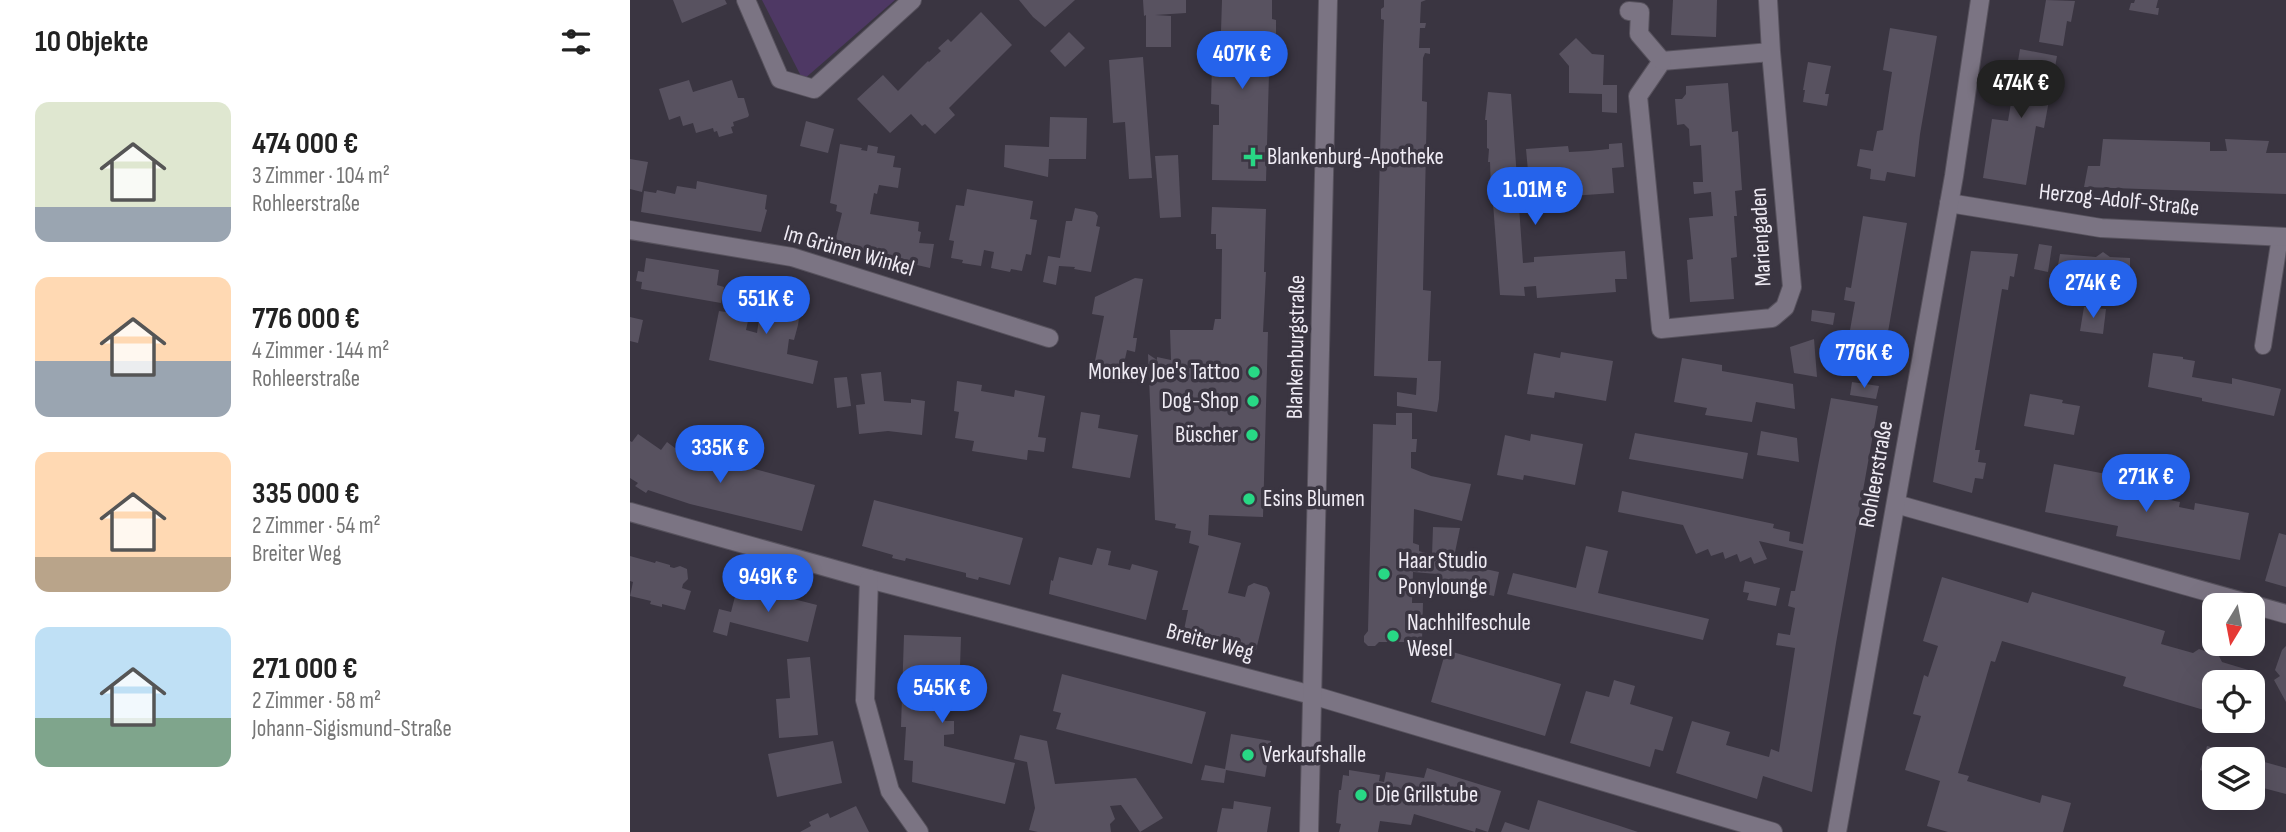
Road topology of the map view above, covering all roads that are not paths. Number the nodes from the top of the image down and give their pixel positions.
1 (746, 0) edge
2 (912, 0) edge
3 (1328, 0) edge
4 (1768, 0) edge
5 (1980, 0) edge
6 (1629, 11) dead end
7 (1771, 52) junction
8 (1662, 61) junction
9 (1949, 203) junction
10 (630, 230) edge
11 (2283, 237) edge
12 (1049, 338) dead end
13 (2263, 346) dead end
14 (1896, 504) junction
15 (630, 512) edge
16 (869, 579) junction
17 (2286, 614) edge
18 (1312, 695) junction
19 (919, 832) edge
20 (1309, 832) edge
21 (1773, 832) edge
22 (1838, 832) edge

1 - 2 street
3 - 18 street, Blankenburgstraße
4 - 7 street, Mariengaden
5 - 9 street, Rohleerstraße
6 - 8 street
7 - 8 street
7 - 8 street, Mariengaden
9 - 11 street, Herzog-Adolf-Straße
9 - 14 street, Rohleerstraße
10 - 12 street, Im Grünen Winkel
11 - 13 lane
14 - 17 street
14 - 22 street, Rohleerstraße
15 - 16 street, Breiter Weg
16 - 18 street, Breiter Weg
16 - 19 street
18 - 20 street, Blankenburgstraße
18 - 21 street, Breiter Weg

